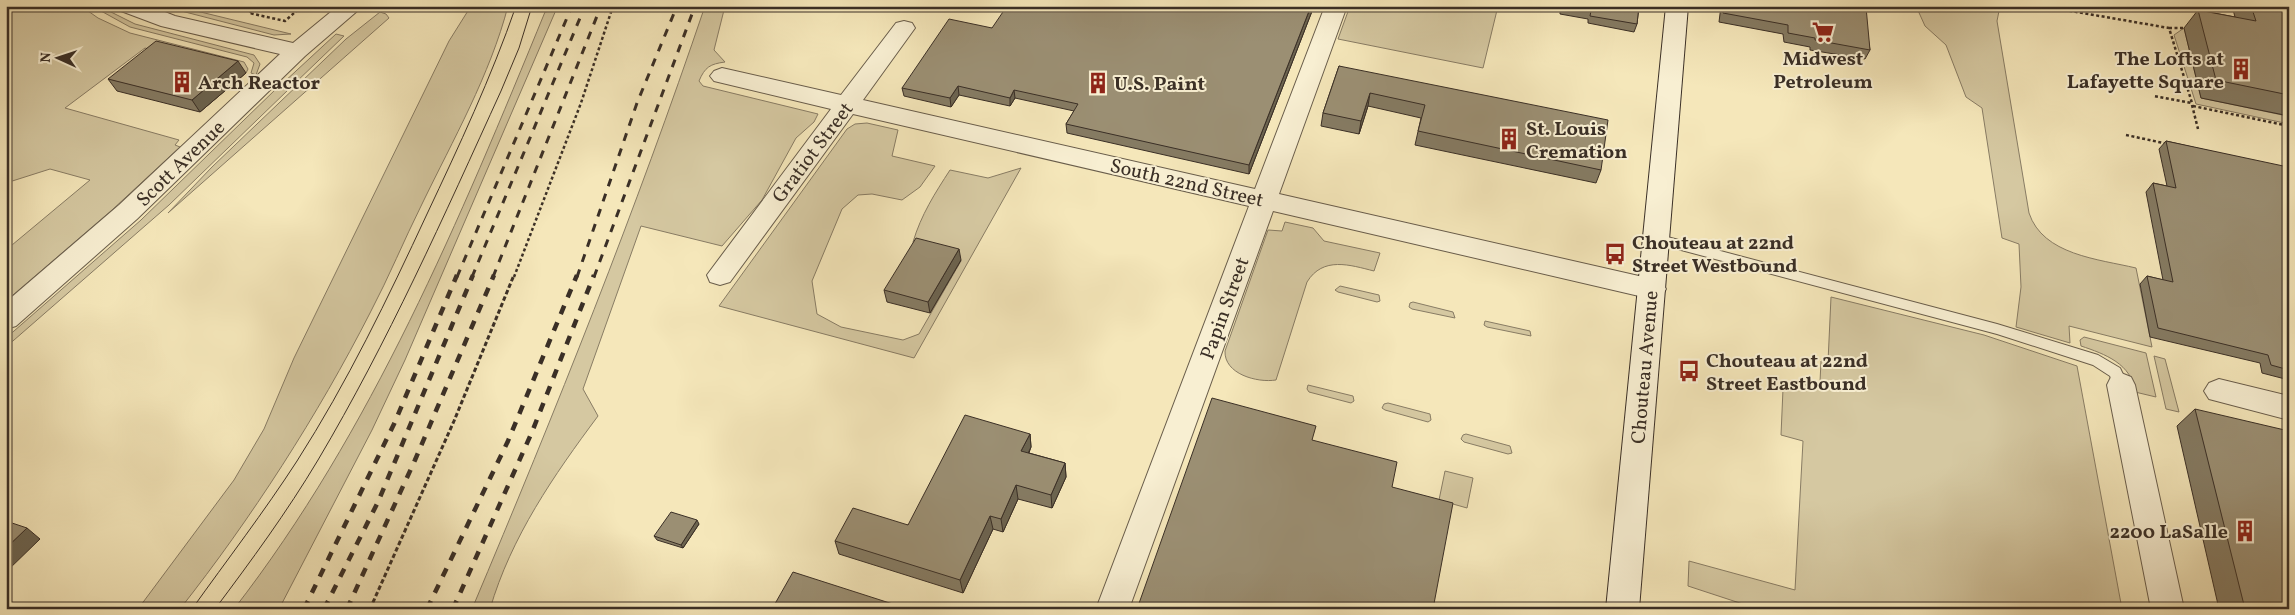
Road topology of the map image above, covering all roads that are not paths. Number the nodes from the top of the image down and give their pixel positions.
1 (129, 6) edge
2 (352, 6) edge
3 (1336, 6) edge
4 (1678, 6) edge
5 (904, 28) dead end
6 (297, 51) junction
7 (722, 76) dead end
8 (847, 104) junction
9 (1264, 200) junction
10 (1656, 239) junction
11 (720, 275) dead end
12 (1652, 289) junction
13 (6, 318) edge
14 (2121, 385) joint
15 (2219, 391) dead end
16 (2289, 408) edge
17 (1112, 609) edge
18 (1622, 609) edge
19 (2168, 609) edge

1 - 6 street
2 - 6 street, Scott Avenue
3 - 9 street, Papin Street
4 - 10 street, Chouteau Avenue
5 - 8 street, Gratiot Street
6 - 13 street, Scott Avenue
7 - 8 street, South 22nd Street
8 - 9 street, South 22nd Street
8 - 11 street, Gratiot Street
9 - 12 street, South 22nd Street
9 - 17 street, Papin Street
10 - 12 street, Chouteau Avenue
10 - 14 lane
12 - 18 street, Chouteau Avenue
14 - 19 street
15 - 16 street

